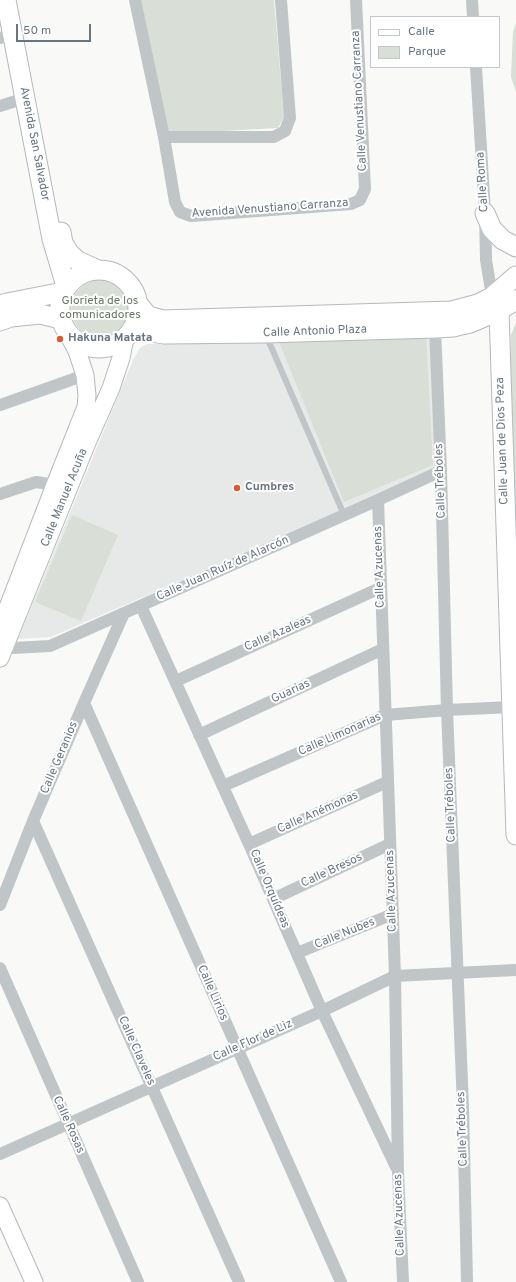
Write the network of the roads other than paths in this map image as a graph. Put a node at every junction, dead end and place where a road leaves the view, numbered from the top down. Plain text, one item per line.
1 (6, 0) edge
2 (16, 0) edge
3 (135, 0) edge
4 (281, 0) edge
5 (356, 0) edge
6 (472, 0) edge
7 (473, 16) edge
8 (6, 36) edge
9 (476, 68) edge
10 (25, 98) junction
11 (0, 106) edge
12 (164, 137) junction
13 (360, 200) joint
14 (485, 213) junction
15 (516, 247) edge
16 (96, 269) junction
17 (516, 276) edge
18 (65, 289) junction
19 (498, 303) edge
20 (138, 304) junction
21 (5, 312) edge
22 (63, 325) junction
23 (435, 328) junction
24 (265, 333) junction
25 (128, 334) junction
26 (85, 375) junction
27 (0, 405) edge
28 (441, 471) junction
29 (55, 485) junction
30 (0, 494) edge
31 (378, 500) junction
32 (344, 515) junction
33 (380, 588) junction
34 (141, 606) junction
35 (124, 613) junction
36 (0, 628) edge
37 (383, 649) junction
38 (2, 650) edge
39 (176, 681) junction
40 (84, 703) junction
41 (512, 708) junction
42 (447, 710) junction
43 (385, 715) junction
44 (199, 735) junction
45 (387, 782) junction
46 (223, 786) junction
47 (33, 821) junction
48 (516, 834) edge
49 (249, 844) junction
50 (390, 844) junction
51 (273, 899) junction
52 (0, 905) edge
53 (393, 914) junction
54 (297, 953) junction
55 (0, 968) edge
56 (516, 970) edge
57 (457, 972) junction
58 (395, 976) junction
59 (322, 1011) junction
60 (237, 1048) junction
61 (152, 1086) junction
62 (67, 1123) junction
63 (0, 1154) edge
64 (398, 1172) junction
65 (0, 1206) edge
66 (0, 1231) edge
67 (29, 1282) edge
68 (138, 1282) edge
69 (239, 1282) edge
70 (341, 1282) edge
71 (403, 1282) edge
72 (468, 1282) edge

1 - 8 main road, Avenida San Salvador
2 - 16 main road, Avenida San Salvador
3 - 12 street, Avenida Venustiano Carranza
4 - 12 street
5 - 13 street, Calle Venustiano Carranza
6 - 7 street
8 - 10 main road, Avenida San Salvador
9 - 14 street, Calle Roma
10 - 11 street
10 - 18 main road, Avenida San Salvador
12 - 13 street, Avenida Venustiano Carranza
14 - 15 main road
14 - 19 street, Calle Roma
16 - 18 main road
16 - 20 main road
17 - 19 main road, Calle Antonio Plaza
18 - 21 main road
18 - 22 main road
19 - 20 main road, Calle Antonio Plaza
19 - 23 main road, Calle Antonio Plaza
19 - 41 main road, Calle Juan de Dios Peza
20 - 25 main road
21 - 22 main road
22 - 25 main road
22 - 26 main road, Calle Manuel Acuña
23 - 24 main road, Calle Antonio Plaza
23 - 28 street, Calle Tréboles
24 - 25 main road, Calle Antonio Plaza
24 - 32 lane
25 - 38 main road, Calle Manuel Acuña
26 - 27 street
26 - 29 main road, Calle Manuel Acuña
28 - 31 street, Calle Juan Ruíz de Alarcón
28 - 42 street, Calle Tréboles
29 - 30 street
29 - 36 main road, Calle Manuel Acuña
31 - 32 street, Calle Juan Ruíz de Alarcón
31 - 33 street, Calle Azucenas
32 - 34 street, Calle Juan Ruíz de Alarcón
33 - 37 street, Calle Azucenas
33 - 39 street, Calle Azaleas
34 - 35 street, Calle Juan Ruíz de Alarcón
34 - 39 street, Calle Orquídeas
35 - 38 street, Calle Juan Ruíz de Alarcón
35 - 40 street, Calle Geranios
37 - 43 street, Calle Azucenas
37 - 44 street, Guarias
39 - 44 street, Calle Orquídeas
40 - 47 street, Calle Geranios
40 - 60 street, Calle Lirios
41 - 42 street, Calle Limonarias
41 - 48 main road, Calle Juan de Dios Peza
42 - 43 street, Calle Limonarias
42 - 57 street, Calle Tréboles
43 - 45 street, Calle Azucenas
43 - 46 street, Calle Limonarias
44 - 46 street, Calle Orquídeas
45 - 49 street, Calle Anémonas
45 - 50 street, Calle Azucenas
46 - 49 street, Calle Orquídeas
47 - 52 street, Calle Geranios
47 - 61 street, Calle Claveles
49 - 51 street, Calle Orquídeas
50 - 51 street, Calle Bresos
50 - 53 street, Calle Azucenas
51 - 54 street, Calle Orquídeas
53 - 54 street, Calle Nubes
53 - 58 street, Calle Azucenas
54 - 59 street, Calle Orquídeas
55 - 62 street, Calle Rosas
56 - 57 street, Calle Flor de Liz
57 - 58 street, Calle Flor de Liz
57 - 72 street, Calle Tréboles
58 - 59 street, Calle Flor de Liz
58 - 64 street, Calle Azucenas
59 - 60 street, Calle Flor de Liz
59 - 64 street, Calle Orquídeas
60 - 61 street, Calle Flor de Liz
60 - 70 street, Calle Lirios
61 - 62 street, Calle Flor de Liz
61 - 69 street, Calle Claveles
62 - 63 street, Calle Flor de Liz
62 - 68 street, Calle Rosas
64 - 71 street, Calle Azucenas
65 - 67 main road
66 - 67 main road

